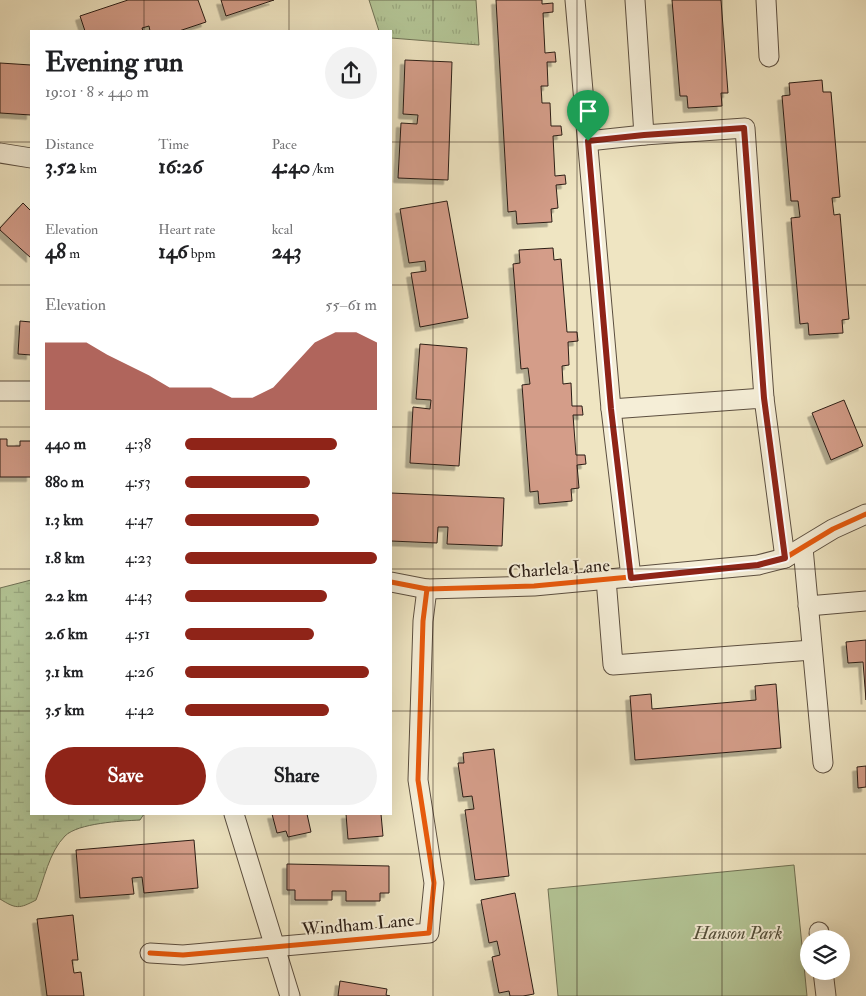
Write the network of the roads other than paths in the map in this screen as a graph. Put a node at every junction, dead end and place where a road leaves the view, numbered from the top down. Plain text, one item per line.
1 (575, 0) edge
2 (635, 0) edge
3 (766, 0) edge
4 (769, 57) dead end
5 (644, 135) junction
6 (588, 141) junction
7 (0, 153) edge
8 (30, 158) edge
9 (0, 391) edge
10 (30, 392) edge
11 (764, 398) junction
12 (611, 409) junction
13 (866, 514) edge
14 (803, 548) junction
15 (785, 558) junction
16 (631, 578) junction
17 (606, 579) junction
18 (392, 582) edge
19 (427, 589) junction
20 (866, 601) edge
21 (808, 606) junction
22 (812, 650) junction
23 (823, 763) dead end
24 (234, 815) edge
25 (274, 946) junction
26 (150, 953) dead end
27 (824, 980) edge
28 (290, 996) edge
29 (826, 996) edge

1 - 6 street
2 - 5 street
3 - 4 street
5 - 6 street
5 - 11 street
6 - 12 street
7 - 8 street
9 - 10 street
11 - 12 street
11 - 15 street
12 - 16 street
13 - 14 street, Charlela Lane
14 - 15 street, Charlela Lane
14 - 21 street
15 - 16 street, Charlela Lane
16 - 17 street, Charlela Lane
17 - 19 street, Charlela Lane
17 - 22 street
18 - 19 street, Charlela Lane
19 - 25 street, Windham Lane
20 - 21 street
21 - 22 street
22 - 23 street
24 - 25 street
25 - 26 street
25 - 28 street
27 - 29 street

